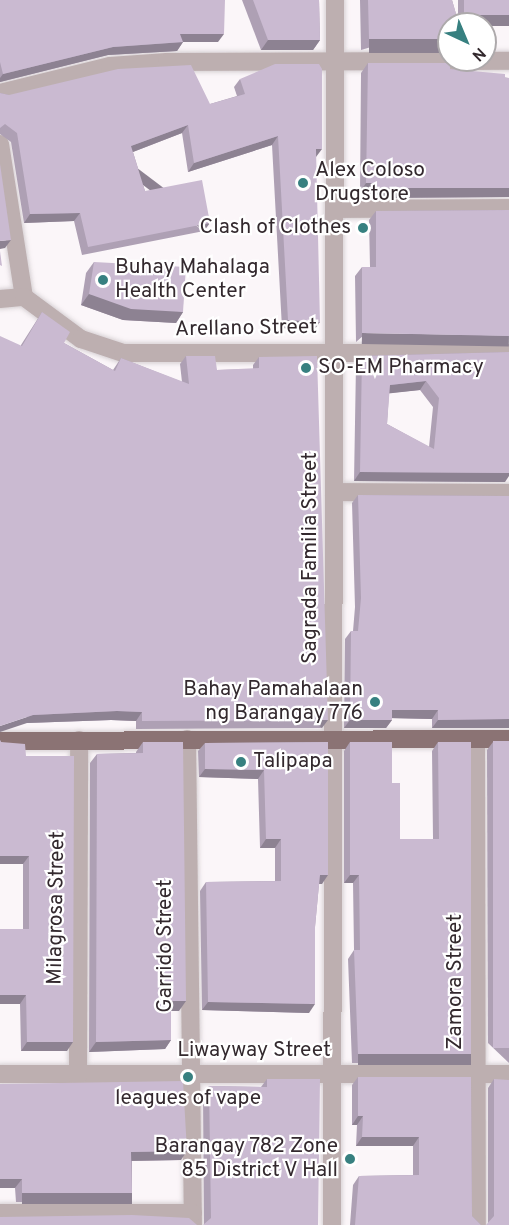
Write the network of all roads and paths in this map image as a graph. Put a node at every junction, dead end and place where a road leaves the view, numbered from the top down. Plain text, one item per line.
1 (335, 0) edge
2 (334, 59) junction
3 (509, 61) edge
4 (0, 93) edge
5 (0, 144) edge
6 (509, 208) edge
7 (334, 209) junction
8 (24, 297) junction
9 (0, 299) edge
10 (334, 351) junction
11 (509, 353) edge
12 (334, 492) junction
13 (509, 493) edge
14 (333, 738) junction
15 (509, 739) edge
16 (79, 740) junction
17 (187, 740) junction
18 (476, 740) junction
19 (0, 741) edge
20 (479, 1073) junction
21 (0, 1074) edge
22 (189, 1074) junction
23 (331, 1074) junction
24 (509, 1074) edge
25 (78, 1077) junction
26 (0, 1213) edge
27 (193, 1219) edge
28 (332, 1225) edge
29 (477, 1225) edge

1 - 2 street, Sagrada Familia Street
2 - 3 street
2 - 4 street
2 - 7 street, Sagrada Familia Street
5 - 8 street
6 - 7 street
7 - 10 street, Sagrada Familia Street
8 - 9 street
8 - 10 street, Arellano Street
10 - 11 street, Arellano Street
10 - 12 street, Sagrada Familia Street
12 - 13 street
12 - 14 street, Sagrada Familia Street
14 - 17 main road
14 - 18 main road
14 - 23 street, Sagrada Familia Street
15 - 18 main road
16 - 17 main road
16 - 19 main road
16 - 25 street, Milagrosa Street
17 - 22 street, Garrido Street
18 - 20 street, Zamora Street
20 - 23 street, Liwayway Street
20 - 24 street, Liwayway Street
20 - 29 street, Zamora Street
21 - 25 street, Liwayway Street
22 - 23 street, Liwayway Street
22 - 25 street, Liwayway Street
22 - 27 street, Garrido Street
23 - 28 street, Sagrada Familia Street
26 - 27 street

